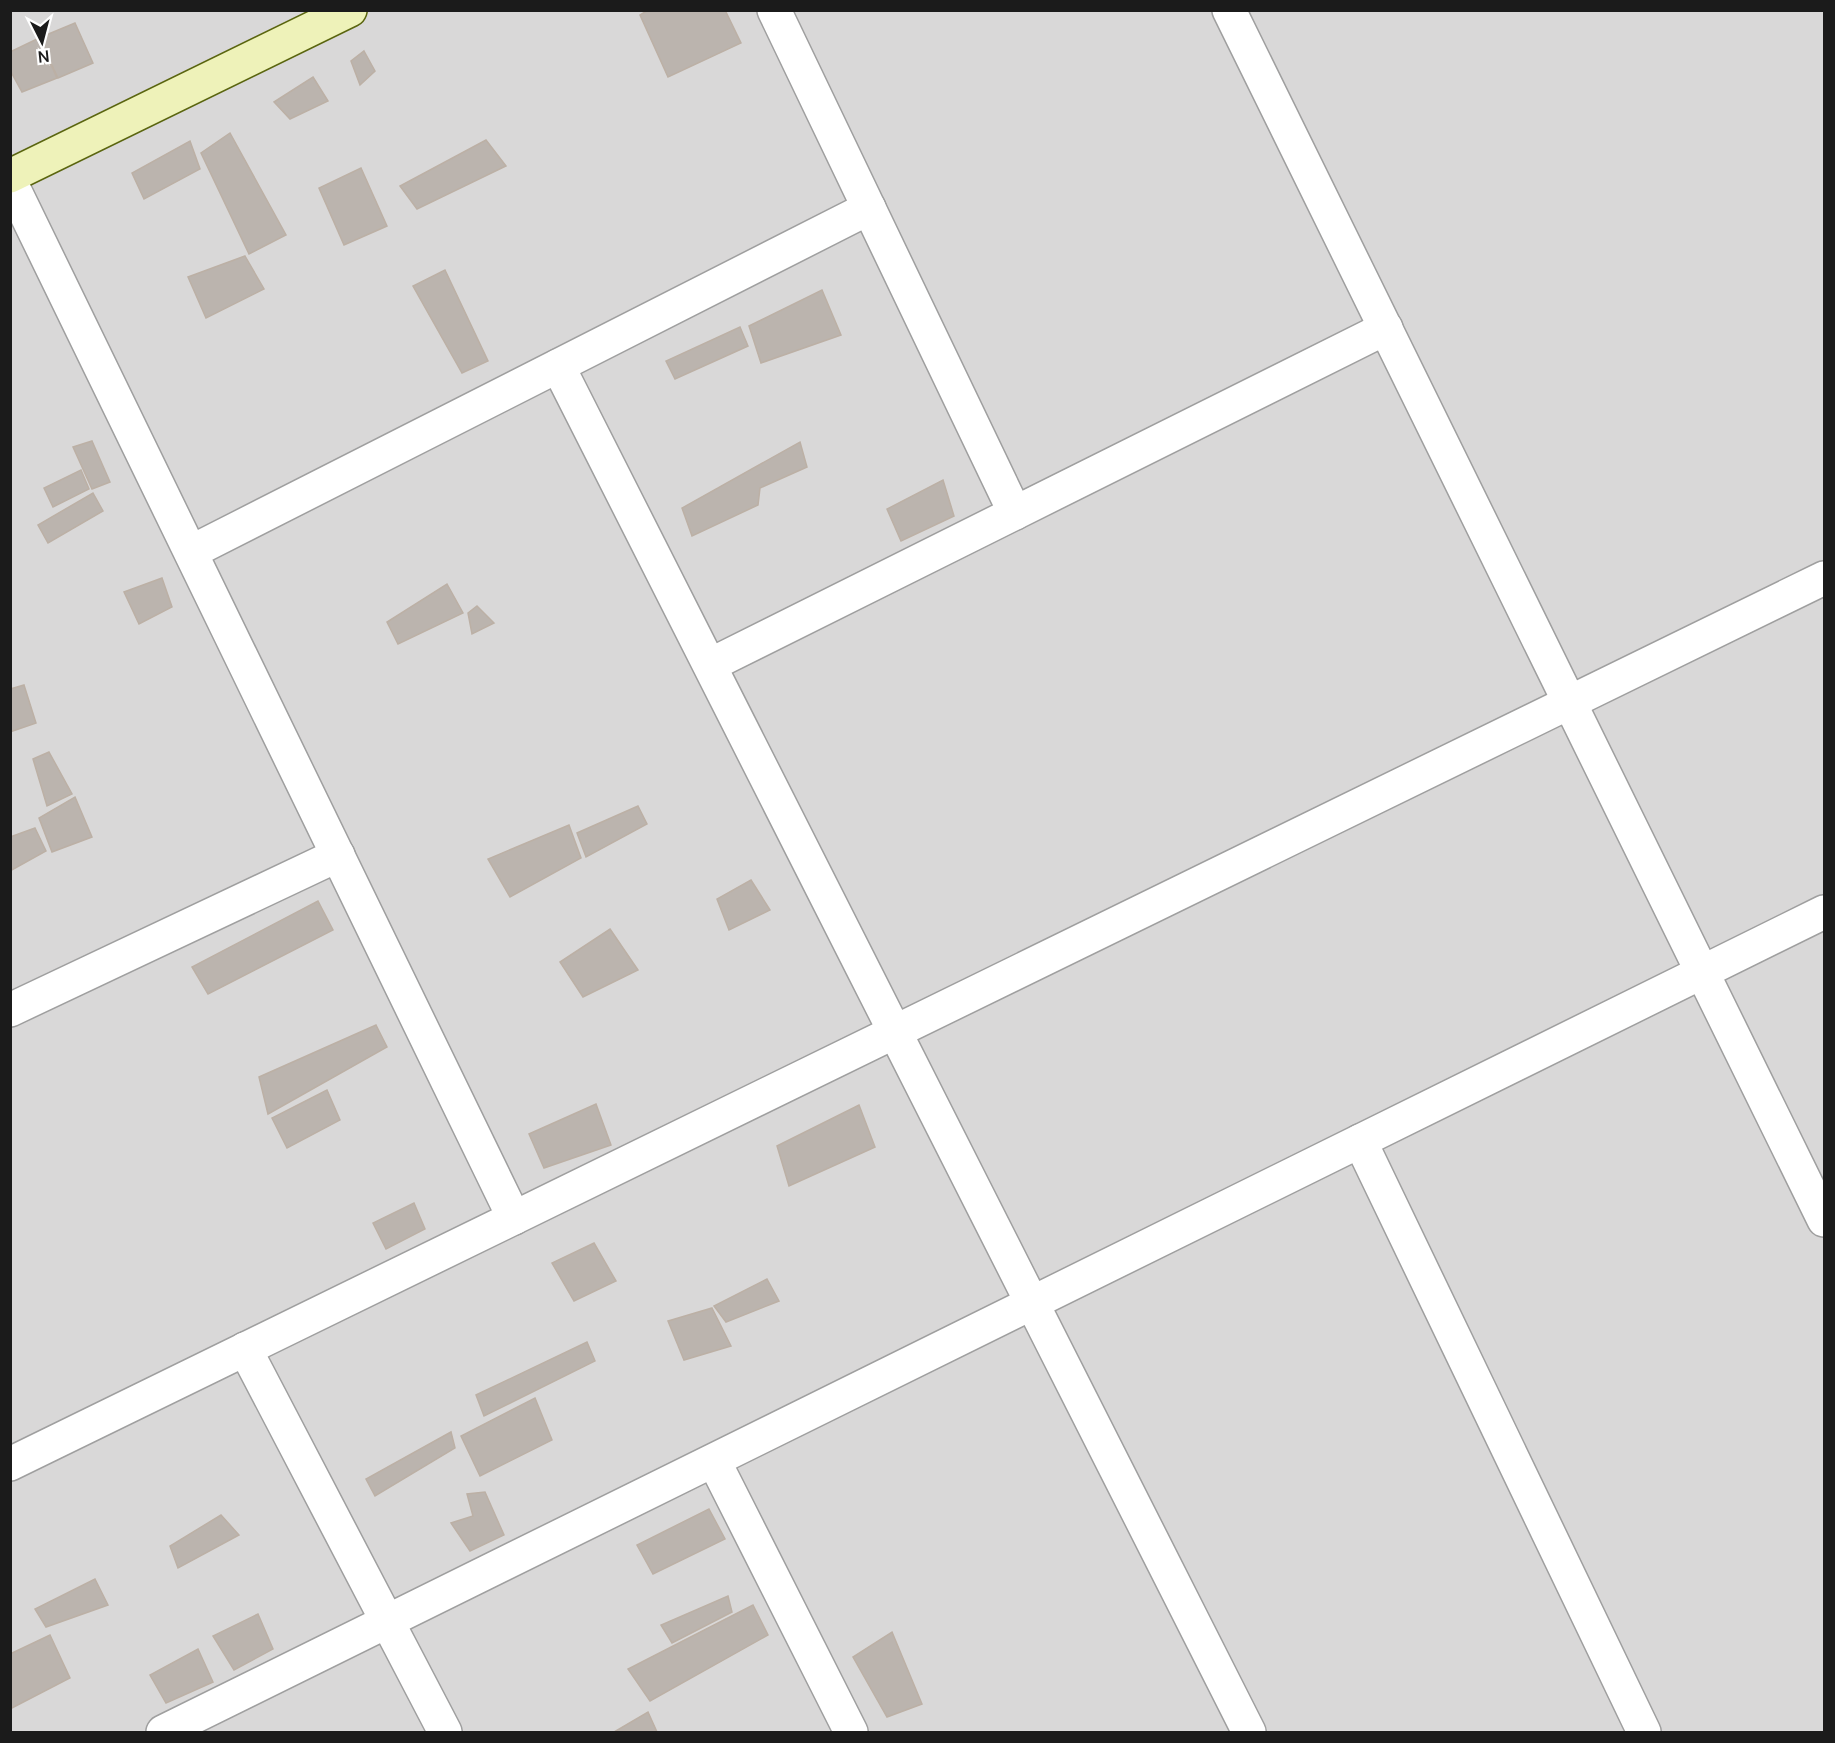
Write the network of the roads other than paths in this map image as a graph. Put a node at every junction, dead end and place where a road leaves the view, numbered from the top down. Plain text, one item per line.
1 (351, 10) edge
2 (774, 10) edge
3 (1229, 10) edge
4 (10, 176) edge
5 (10, 181) edge
6 (869, 208) junction
7 (1386, 328) junction
8 (558, 366) junction
9 (1015, 513) junction
10 (191, 552) junction
11 (1824, 578) edge
12 (711, 664) junction
13 (1570, 702) junction
14 (338, 855) junction
15 (1824, 912) edge
16 (1702, 972) junction
17 (10, 1010) edge
18 (895, 1032) junction
19 (1360, 1141) junction
20 (514, 1218) junction
21 (1824, 1220) edge
22 (1032, 1303) junction
23 (246, 1349) junction
24 (714, 1461) junction
25 (10, 1464) edge
26 (388, 1622) junction
27 (163, 1732) edge
28 (445, 1732) edge
29 (851, 1732) edge
30 (1249, 1732) edge
31 (1644, 1732) edge

1 - 4 street
2 - 6 street
3 - 7 street
5 - 10 street
6 - 8 street
6 - 9 street
7 - 9 street
7 - 13 street
8 - 10 street
8 - 12 street
9 - 12 street
10 - 14 street
11 - 13 street
12 - 18 street
13 - 16 street
13 - 18 street
14 - 17 street
14 - 20 street
15 - 16 street
16 - 19 street
16 - 21 street
18 - 20 street
18 - 22 street
19 - 22 street
19 - 31 street
20 - 23 street
22 - 24 street
22 - 30 street
23 - 25 street
23 - 26 street
24 - 26 street
24 - 29 street
26 - 27 street
26 - 28 street

